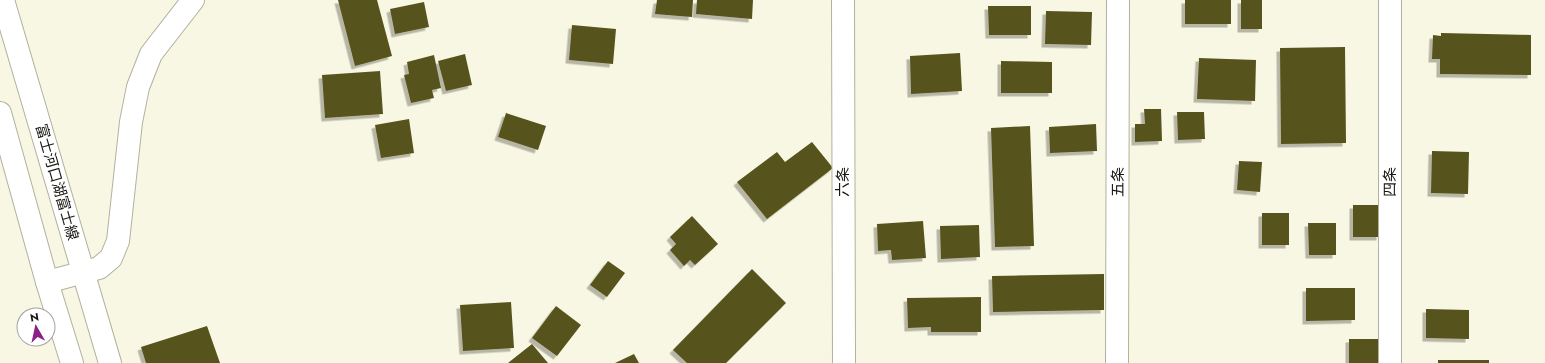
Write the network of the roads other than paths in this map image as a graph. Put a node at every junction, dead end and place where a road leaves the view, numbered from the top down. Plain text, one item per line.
1 (4, 0) edge
2 (193, 0) edge
3 (843, 0) edge
4 (1118, 0) edge
5 (1390, 0) edge
6 (0, 113) edge
7 (83, 272) junction
8 (47, 282) junction
9 (72, 363) edge
10 (110, 363) edge
11 (844, 363) edge
12 (1117, 363) edge
13 (1390, 363) edge

1 - 7 street, 富士河口湖富士線
2 - 7 street
3 - 11 street, 六条
4 - 12 street, 五条
5 - 13 street, 四条
6 - 8 street
7 - 8 street
7 - 10 street, 富士河口湖富士線
8 - 9 street

